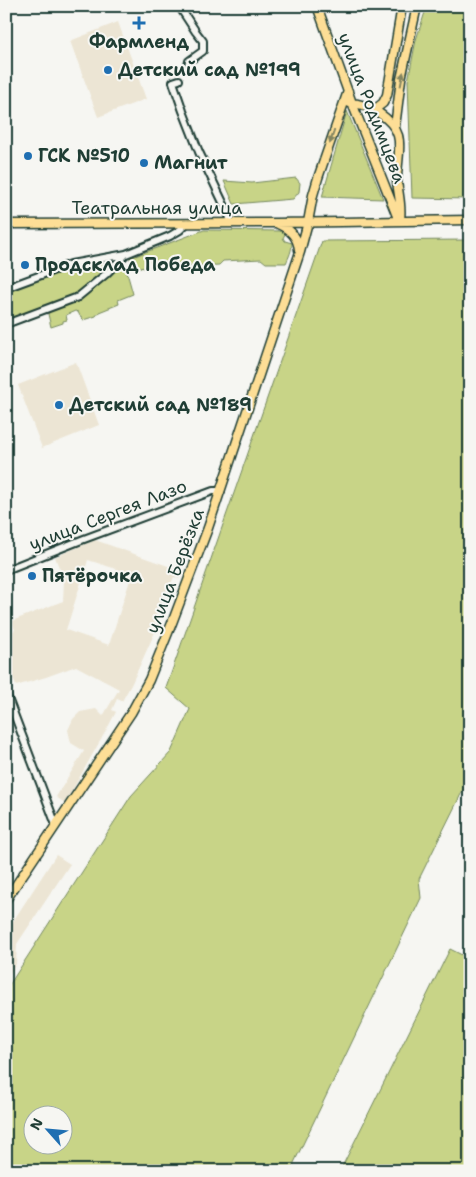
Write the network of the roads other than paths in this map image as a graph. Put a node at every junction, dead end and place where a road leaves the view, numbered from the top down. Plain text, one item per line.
1 (179, 6) edge
2 (317, 6) edge
3 (402, 6) edge
4 (417, 6) edge
5 (188, 66) dead end
6 (179, 80) dead end
7 (348, 91) joint
8 (348, 103) junction
9 (374, 110) junction
10 (395, 127) junction
11 (470, 220) edge
12 (400, 221) junction
13 (308, 222) junction
14 (187, 223) junction
15 (231, 223) junction
16 (276, 223) junction
17 (6, 224) edge
18 (300, 252) junction
19 (126, 254) junction
20 (6, 288) edge
21 (6, 324) edge
22 (221, 491) junction
23 (6, 570) edge
24 (6, 693) edge
25 (56, 825) junction
26 (6, 900) edge

1 - 5 street
2 - 7 main road, улица Родимцева
3 - 9 main road
10 -> 4 main road
6 - 15 street
7 - 8 main road, улица Берёзка
8 - 9 main road
8 - 12 main road, улица Родимцева
8 -> 13 main road, улица Берёзка
9 - 10 main road
10 - 12 main road
11 - 12 main road, Театральная улица
12 - 13 main road, Театральная улица
13 - 16 main road, Театральная улица
13 - 18 main road, улица Берёзка
14 - 15 main road, Театральная улица
14 - 17 main road, Театральная улица
14 - 19 street
15 - 16 main road, Театральная улица
16 - 18 main road
18 - 22 main road, улица Берёзка
19 - 20 street
19 - 21 street
22 - 23 street, улица Сергея Лазо
22 - 25 main road, улица Берёзка
24 - 25 street
25 - 26 main road, улица Берёзка

